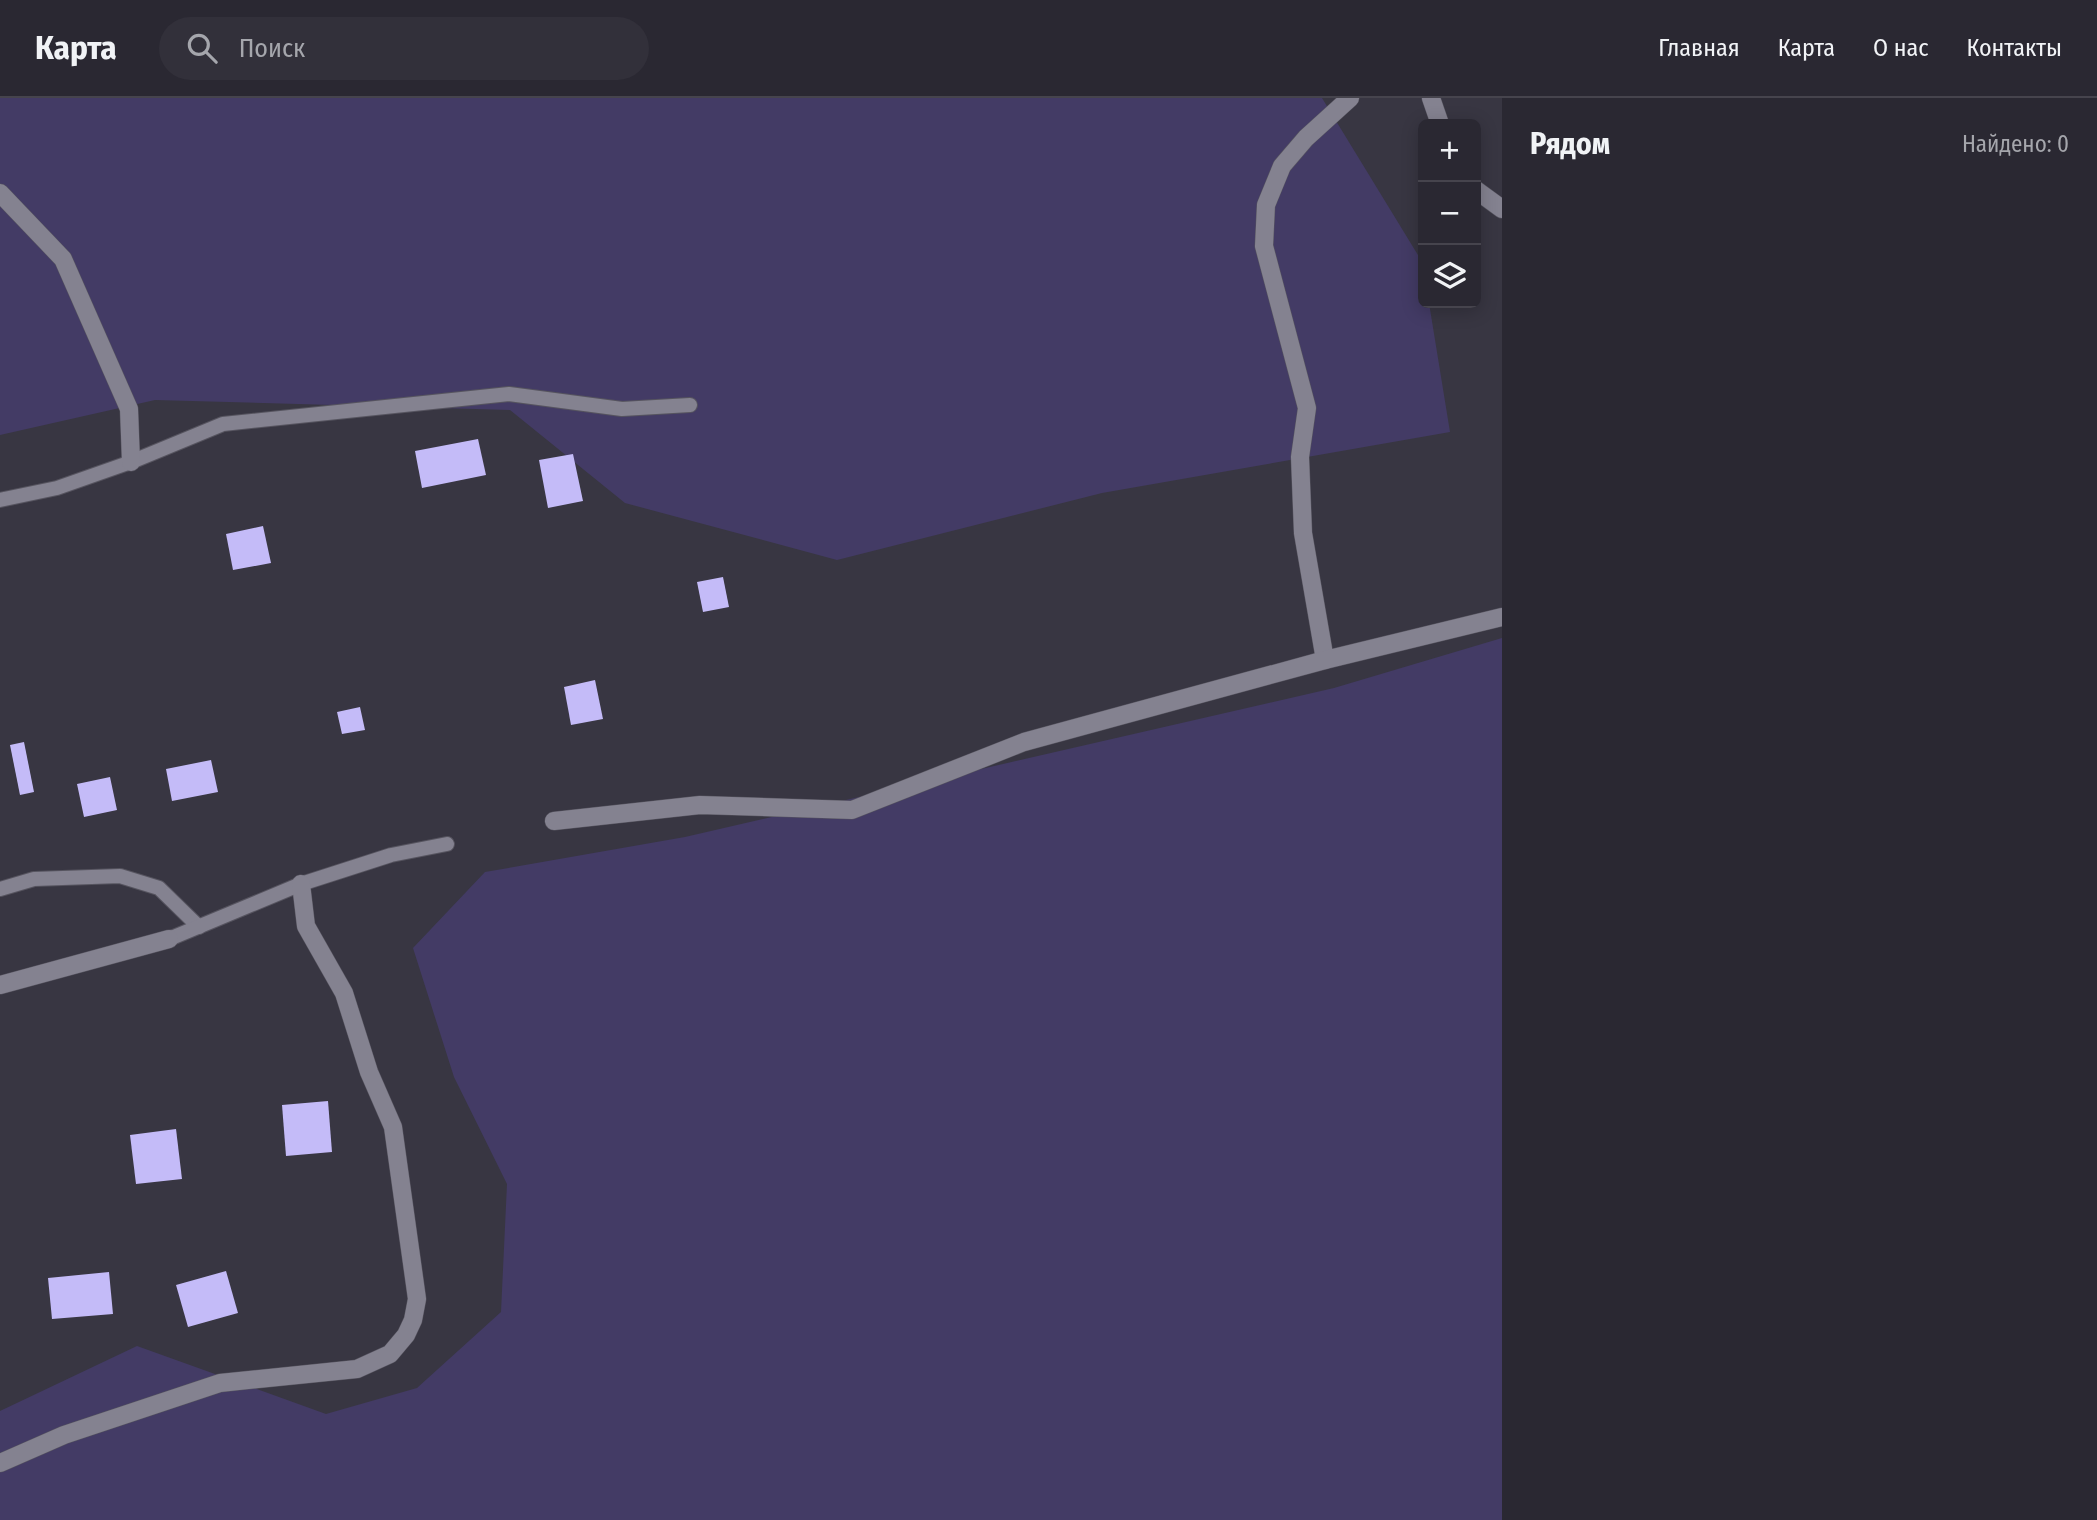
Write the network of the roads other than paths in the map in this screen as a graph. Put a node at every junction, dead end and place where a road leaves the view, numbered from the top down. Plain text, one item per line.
1 (1350, 98) edge
2 (1431, 98) edge
3 (1438, 119) edge
4 (0, 193) edge
5 (1481, 194) edge
6 (1502, 209) edge
7 (690, 405) dead end
8 (131, 462) junction
9 (0, 500) edge
10 (1502, 617) edge
11 (1325, 660) junction
12 (554, 821) dead end
13 (447, 844) dead end
14 (301, 884) junction
15 (0, 889) edge
16 (199, 927) junction
17 (169, 939) joint
18 (0, 985) edge
19 (0, 1463) edge

1 - 11 street
2 - 3 street
4 - 8 street
5 - 6 street
7 - 8 lane
8 - 9 lane
10 - 11 street
11 - 12 street
13 - 14 lane
14 - 16 lane
14 - 19 street
15 - 16 lane
16 - 17 lane
17 - 18 street

